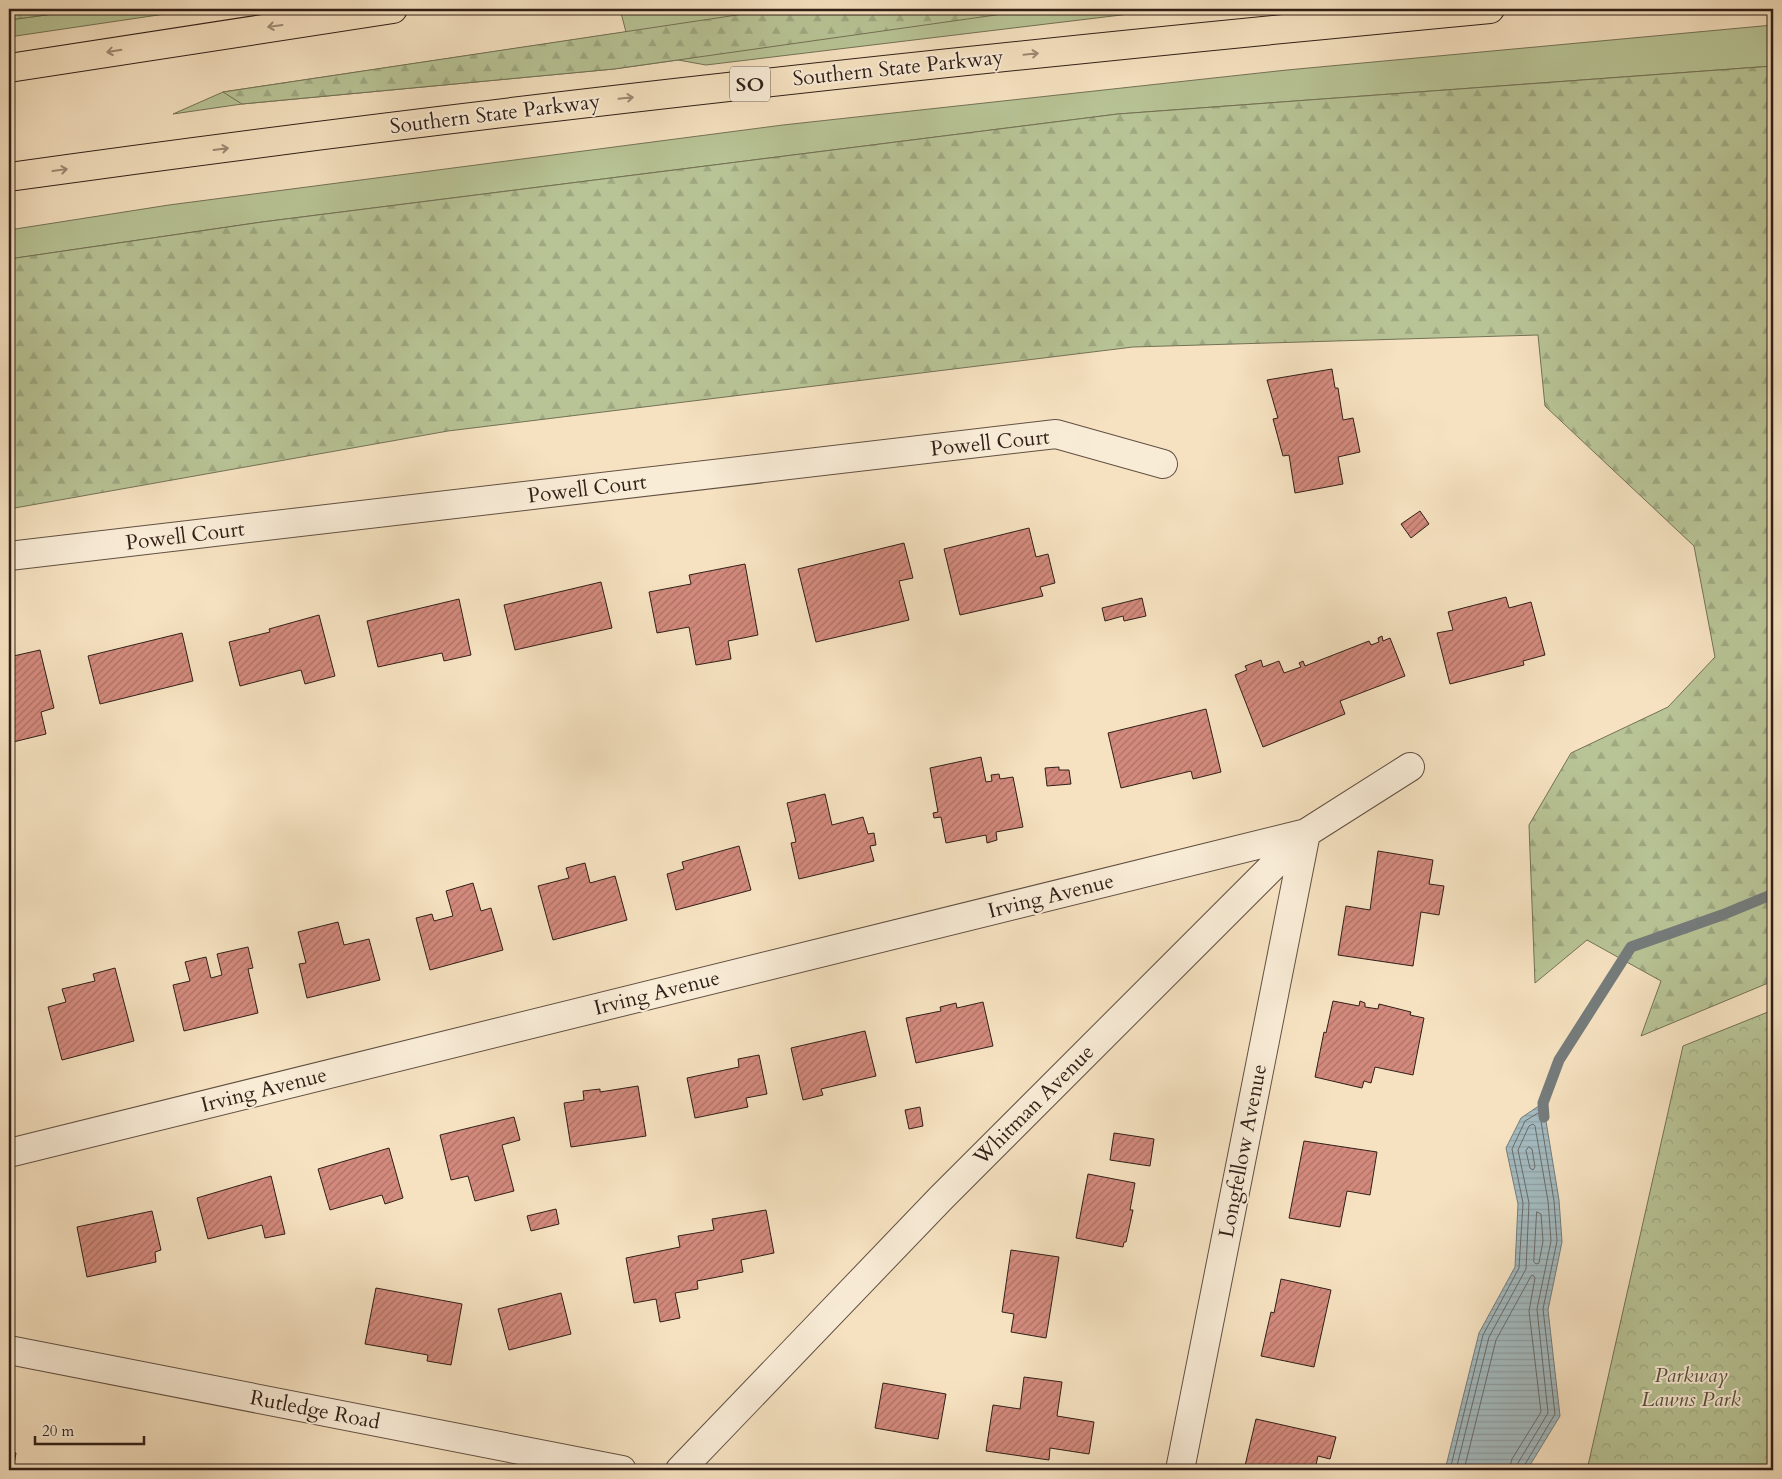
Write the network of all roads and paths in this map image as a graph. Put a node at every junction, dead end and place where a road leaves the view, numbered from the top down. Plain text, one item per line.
1 (392, 9) edge
2 (1490, 9) edge
3 (9, 68) edge
4 (9, 177) edge
5 (1163, 464) dead end
6 (9, 556) edge
7 (1410, 767) dead end
8 (1306, 833) junction
9 (9, 1153) edge
10 (9, 1350) edge
11 (622, 1470) edge
12 (680, 1470) edge
13 (1180, 1470) edge

1 -> 3 highway
4 -> 2 highway, Southern State Parkway / SO
5 - 6 street, Powell Court
7 - 8 street, Whitman Avenue
8 - 9 street, Irving Avenue
8 - 12 street, Whitman Avenue
8 - 13 street, Longfellow Avenue
10 - 11 street, Rutledge Road

